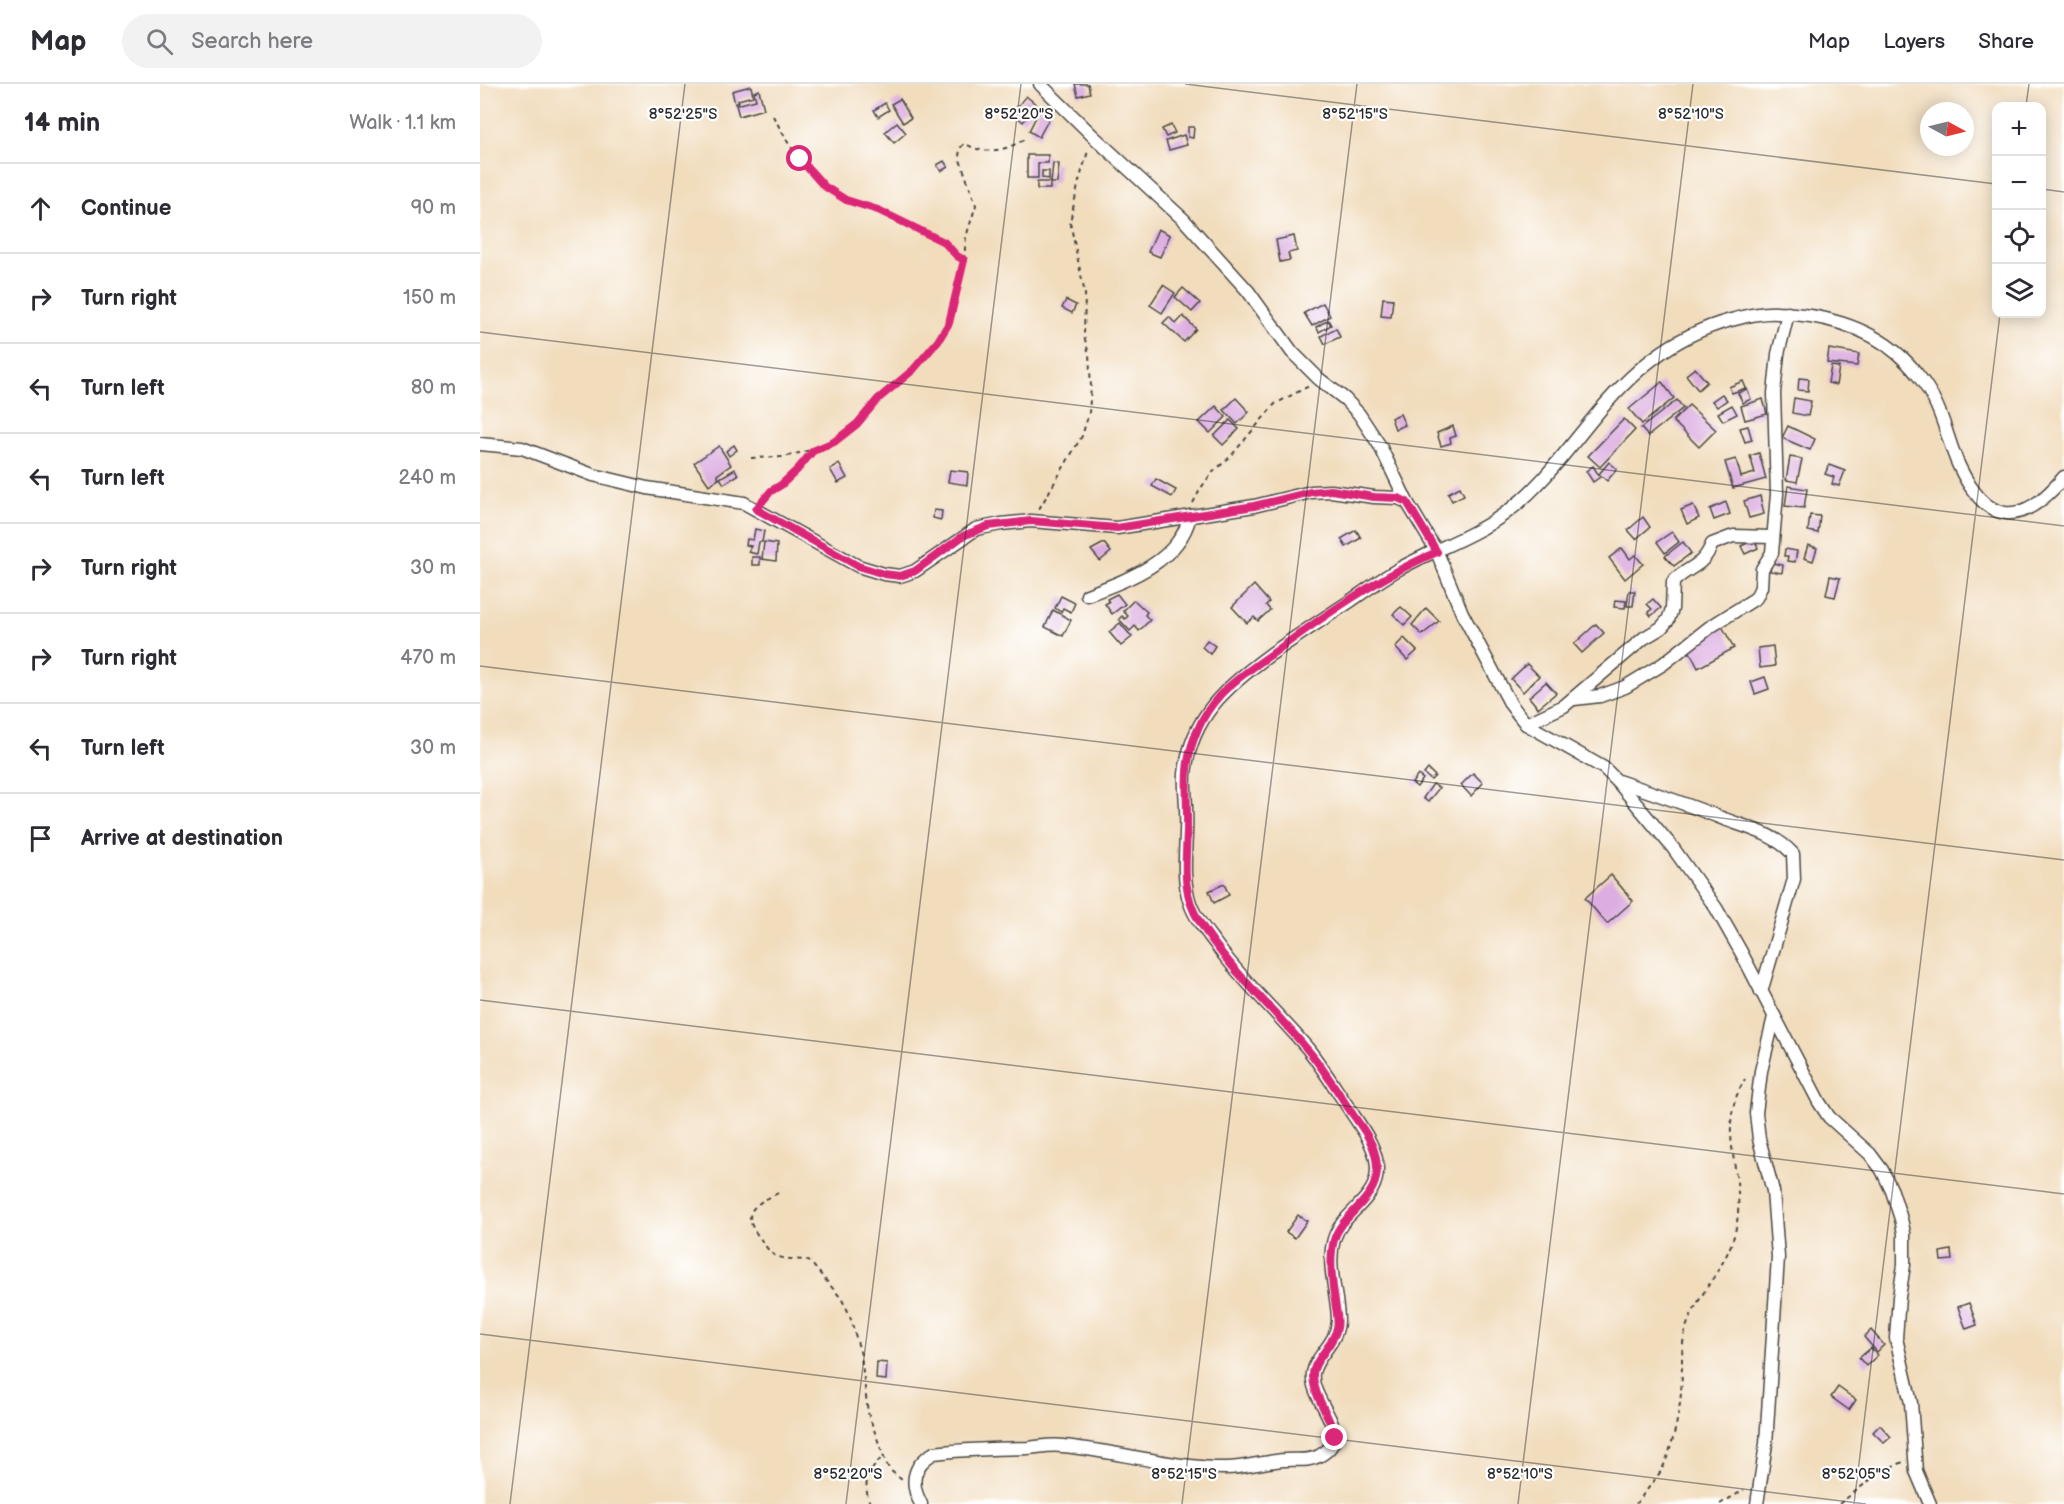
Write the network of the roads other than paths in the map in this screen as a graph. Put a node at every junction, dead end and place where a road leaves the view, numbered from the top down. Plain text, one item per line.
1 (1040, 84) edge
2 (1788, 314) junction
3 (480, 444) edge
4 (2064, 477) edge
5 (1407, 502) junction
6 (1190, 516) junction
7 (1773, 537) junction
8 (1437, 552) junction
9 (1087, 595) dead end
10 (1574, 699) junction
11 (1526, 724) junction
12 (1617, 781) junction
13 (1761, 992) junction
14 (1774, 1017) junction
15 (921, 1504) edge
16 (1758, 1504) edge
17 (1930, 1504) edge

1 - 5 street
2 - 4 street
2 - 7 street
2 - 8 street
3 - 6 street
5 - 6 street
5 - 8 street
6 - 9 street
7 - 10 street
7 - 10 street
8 - 11 street
8 - 15 street
10 - 11 street
11 - 12 street
12 - 13 street
12 - 13 street
13 - 14 street
14 - 16 street
14 - 17 street

